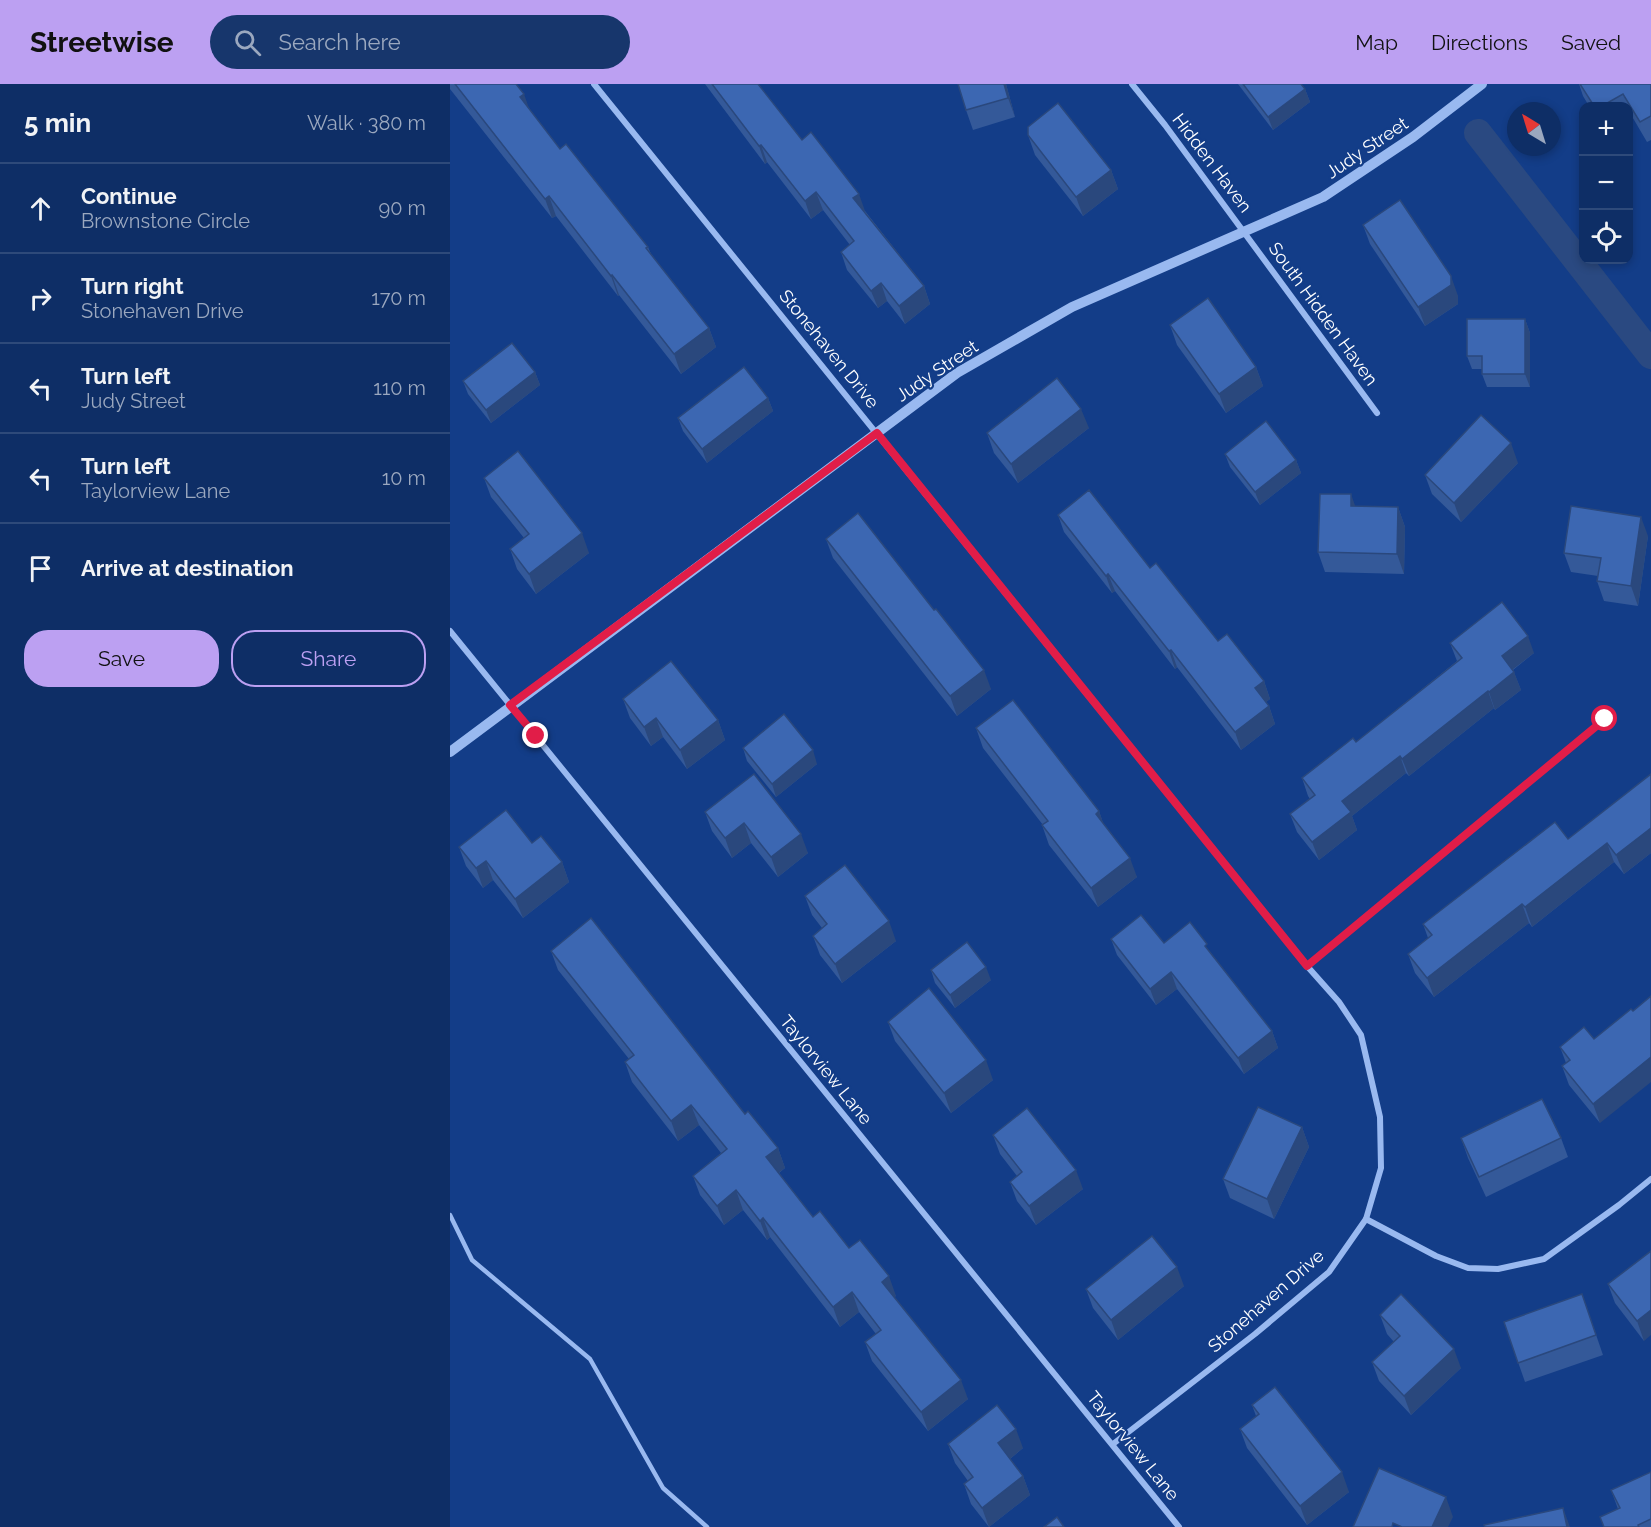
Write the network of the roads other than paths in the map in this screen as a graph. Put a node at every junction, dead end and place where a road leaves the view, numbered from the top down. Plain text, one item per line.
1 (594, 84) edge
2 (1132, 84) edge
3 (1482, 84) edge
4 (1245, 233) junction
5 (1377, 413) dead end
6 (877, 433) junction
7 (450, 631) edge
8 (510, 705) junction
9 (1605, 719) dead end
10 (450, 752) edge
11 (1307, 966) junction
12 (1651, 1179) edge
13 (450, 1215) edge
14 (1366, 1219) junction
15 (1113, 1444) junction
16 (707, 1527) edge
17 (1179, 1527) edge

1 - 6 street, Stonehaven Drive
2 - 4 street, Hidden Haven
3 - 4 street, Judy Street
4 - 5 street, South Hidden Haven
4 - 6 street, Judy Street
6 - 8 street, Judy Street
6 - 11 street, Stonehaven Drive
7 - 8 street, Taylorview Lane
8 - 10 street, Judy Street
8 - 15 street, Taylorview Lane
9 - 11 street
11 - 14 street, Stonehaven Drive
12 - 14 street
13 - 16 lane
14 - 15 street, Stonehaven Drive
15 - 17 street, Taylorview Lane

